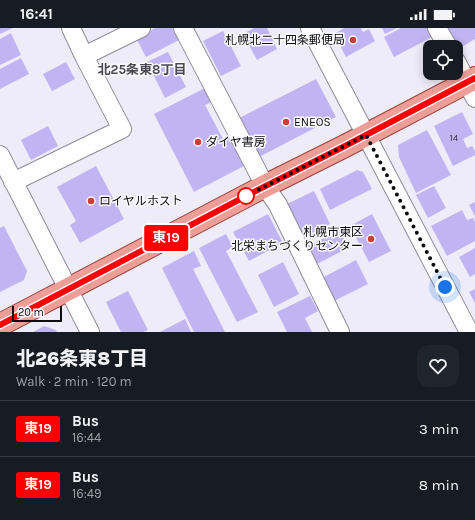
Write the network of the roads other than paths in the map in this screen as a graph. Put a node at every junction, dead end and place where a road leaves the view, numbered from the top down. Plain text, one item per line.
1 (71, 28) edge
2 (140, 28) edge
3 (183, 28) edge
4 (310, 28) edge
5 (437, 28) edge
6 (444, 40) edge
7 (84, 56) junction
8 (463, 72) edge
9 (472, 86) edge
10 (366, 135) junction
11 (0, 155) edge
12 (13, 182) junction
13 (265, 186) junction
14 (68, 289) junction
15 (0, 325) edge
16 (90, 332) edge
17 (340, 332) edge
18 (469, 332) edge

1 - 7 street
2 - 7 street
3 - 13 street
4 - 10 street
5 - 6 street
7 - 12 street
8 - 9 street
9 - 10 main road
10 - 13 main road
10 - 18 street
11 - 12 street
12 - 14 street
13 - 14 main road
13 - 17 street
14 - 15 main road
14 - 16 street

